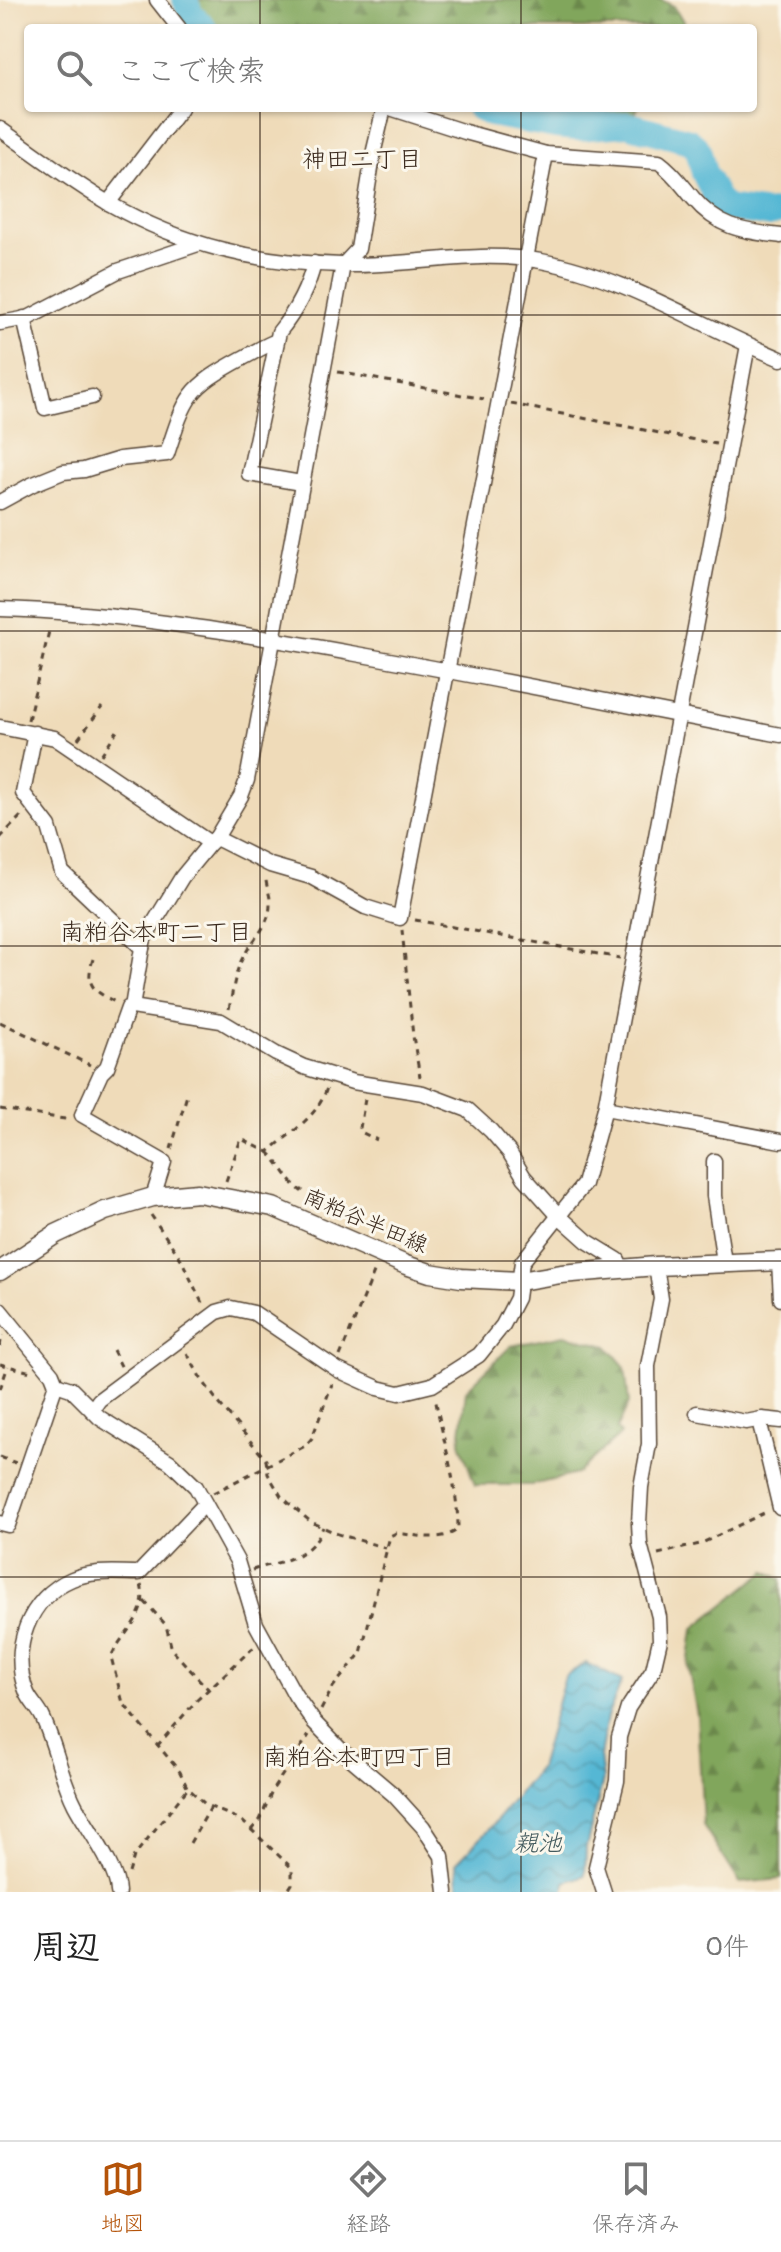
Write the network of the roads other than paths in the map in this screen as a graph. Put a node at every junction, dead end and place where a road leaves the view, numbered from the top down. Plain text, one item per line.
1 (157, 0) edge
2 (176, 24) edge
3 (178, 112) edge
4 (386, 112) edge
5 (400, 112) edge
6 (0, 129) edge
7 (546, 154) junction
8 (108, 203) junction
9 (781, 236) edge
10 (198, 244) junction
11 (527, 259) junction
12 (314, 263) junction
13 (343, 265) junction
14 (24, 318) junction
15 (0, 323) edge
16 (277, 341) junction
17 (748, 345) junction
18 (781, 359) edge
19 (92, 397) dead end
20 (301, 483) junction
21 (0, 502) edge
22 (0, 609) edge
23 (273, 639) junction
24 (448, 670) junction
25 (677, 716) junction
26 (0, 727) edge
27 (32, 732) junction
28 (781, 735) edge
29 (213, 841) junction
30 (142, 948) junction
31 (130, 1008) junction
32 (605, 1108) junction
33 (781, 1141) edge
34 (714, 1161) dead end
35 (148, 1198) junction
36 (558, 1215) junction
37 (780, 1261) edge
38 (724, 1262) junction
39 (656, 1266) junction
40 (622, 1269) junction
41 (0, 1271) edge
42 (520, 1281) junction
43 (781, 1299) edge
44 (0, 1310) edge
45 (55, 1382) junction
46 (92, 1410) junction
47 (697, 1413) dead end
48 (759, 1420) junction
49 (781, 1421) edge
50 (203, 1501) junction
51 (780, 1508) edge
52 (0, 1523) edge
53 (117, 1887) edge
54 (446, 1892) edge
55 (604, 1892) edge

1 - 2 street
3 - 8 street
4 - 13 street
5 - 7 street
6 - 8 street
7 - 9 street
7 - 11 street
8 - 10 street
10 - 12 street
10 - 14 street
11 - 13 street
11 - 17 street
11 - 24 street
12 - 13 street
12 - 16 street
13 - 20 street
14 - 15 street
14 - 19 street
16 - 20 street
16 - 21 street
17 - 18 street
17 - 25 street
20 - 23 street
22 - 23 street
23 - 24 street
23 - 29 street
24 - 25 street
24 - 29 street
25 - 28 street
25 - 32 street
26 - 27 street
27 - 29 street
27 - 30 street
29 - 30 street
30 - 31 street
31 - 35 street
31 - 36 street
32 - 33 street
32 - 36 street
34 - 38 street
35 - 41 main road, 南粕谷半田線
35 - 42 main road, 南粕谷半田線
36 - 40 street
36 - 42 street
37 - 38 main road, 南粕谷半田線
37 - 43 street
38 - 39 main road, 南粕谷半田線
39 - 40 main road, 南粕谷半田線
39 - 55 street
40 - 42 main road, 南粕谷半田線
42 - 46 street
44 - 45 street
45 - 46 street
45 - 52 street
46 - 50 street
47 - 48 street
48 - 49 street
48 - 51 street
50 - 53 street
50 - 54 street

